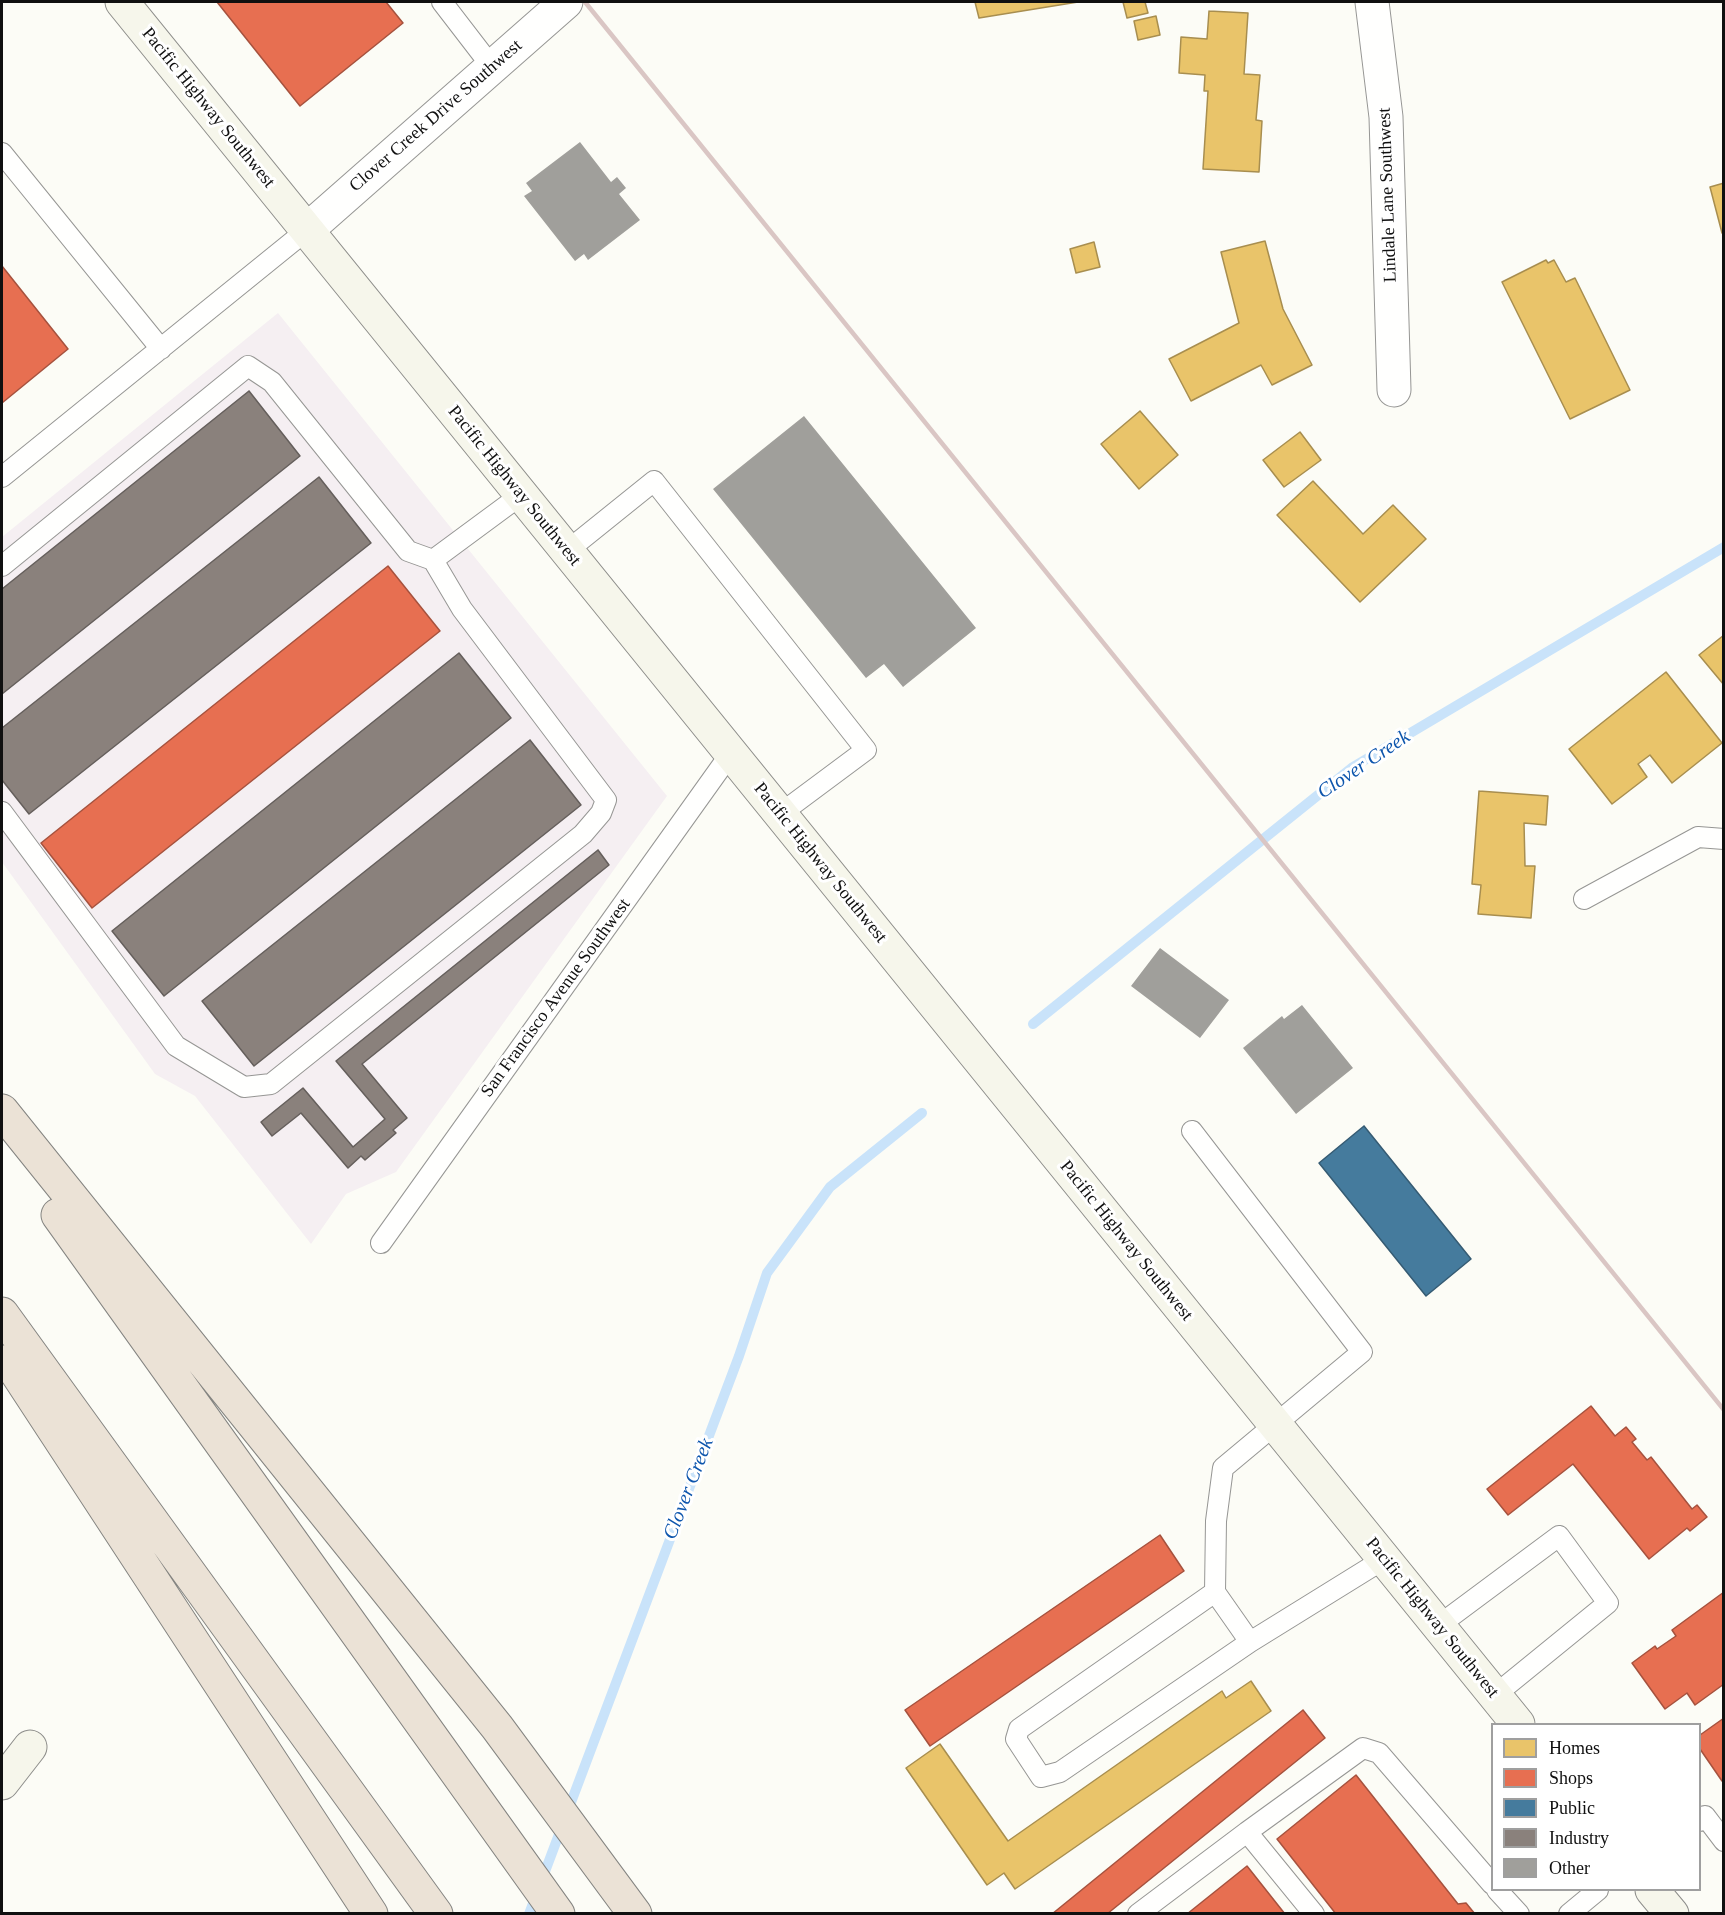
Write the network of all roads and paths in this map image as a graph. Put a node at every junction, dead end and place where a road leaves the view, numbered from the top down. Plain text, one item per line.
1 (122, 2) edge
2 (442, 2) edge
3 (566, 2) edge
4 (1372, 2) edge
5 (492, 67) junction
6 (2, 153) edge
7 (307, 230) junction
8 (161, 348) junction
9 (1394, 390) dead end
10 (2, 477) edge
11 (521, 495) junction
12 (567, 551) junction
13 (433, 560) junction
14 (2, 566) edge
15 (730, 753) junction
16 (2, 812) edge
17 (780, 814) junction
18 (1724, 839) edge
19 (1584, 898) dead end
20 (2, 1112) edge
21 (1192, 1131) dead end
22 (2, 1135) edge
23 (381, 1243) dead end
24 (2, 1314) edge
25 (2, 1349) edge
26 (1274, 1423) junction
27 (1384, 1560) junction
28 (1215, 1592) junction
29 (1438, 1626) junction
30 (1250, 1642) junction
31 (1495, 1695) junction
32 (1516, 1723) edge
33 (30, 1747) dead end
34 (2, 1783) edge
35 (1701, 1820) edge
36 (1247, 1832) junction
37 (1724, 1840) edge
38 (1491, 1883) edge
39 (1498, 1891) edge
40 (1597, 1891) edge
41 (1653, 1891) edge
42 (430, 1905) edge
43 (371, 1914) edge
44 (558, 1914) edge
45 (635, 1914) edge
46 (1138, 1914) edge
47 (1314, 1914) edge
48 (1519, 1914) edge
49 (1569, 1914) edge
50 (1671, 1914) edge

1 - 7 street, Pacific Highway Southwest
2 - 5 lane
3 - 5 street, Clover Creek Drive Southwest
4 - 9 street, Lindale Lane Southwest
5 - 7 street, Clover Creek Drive Southwest
6 - 8 lane
7 - 8 lane
7 - 11 street, Pacific Highway Southwest
8 - 10 lane
11 - 12 street, Pacific Highway Southwest
11 - 13 lane
12 - 15 street, Pacific Highway Southwest
12 - 17 lane
13 - 14 lane
13 - 16 lane
15 - 17 street, Pacific Highway Southwest
15 - 23 lane, San Francisco Avenue Southwest
17 - 26 street, Pacific Highway Southwest
18 - 19 lane
20 - 45 highway
21 - 26 lane
22 - 44 highway
24 - 42 highway
25 - 43 highway
26 - 27 street, Pacific Highway Southwest
26 - 28 lane
27 - 29 street, Pacific Highway Southwest
27 - 30 lane
28 - 30 lane
28 - 30 lane
29 - 31 street, Pacific Highway Southwest
29 - 31 lane
31 - 32 street, Pacific Highway Southwest
33 - 34 street
35 - 37 lane
36 - 38 lane
36 - 46 lane
36 - 47 lane
39 - 48 lane
40 - 49 lane
41 - 50 street

